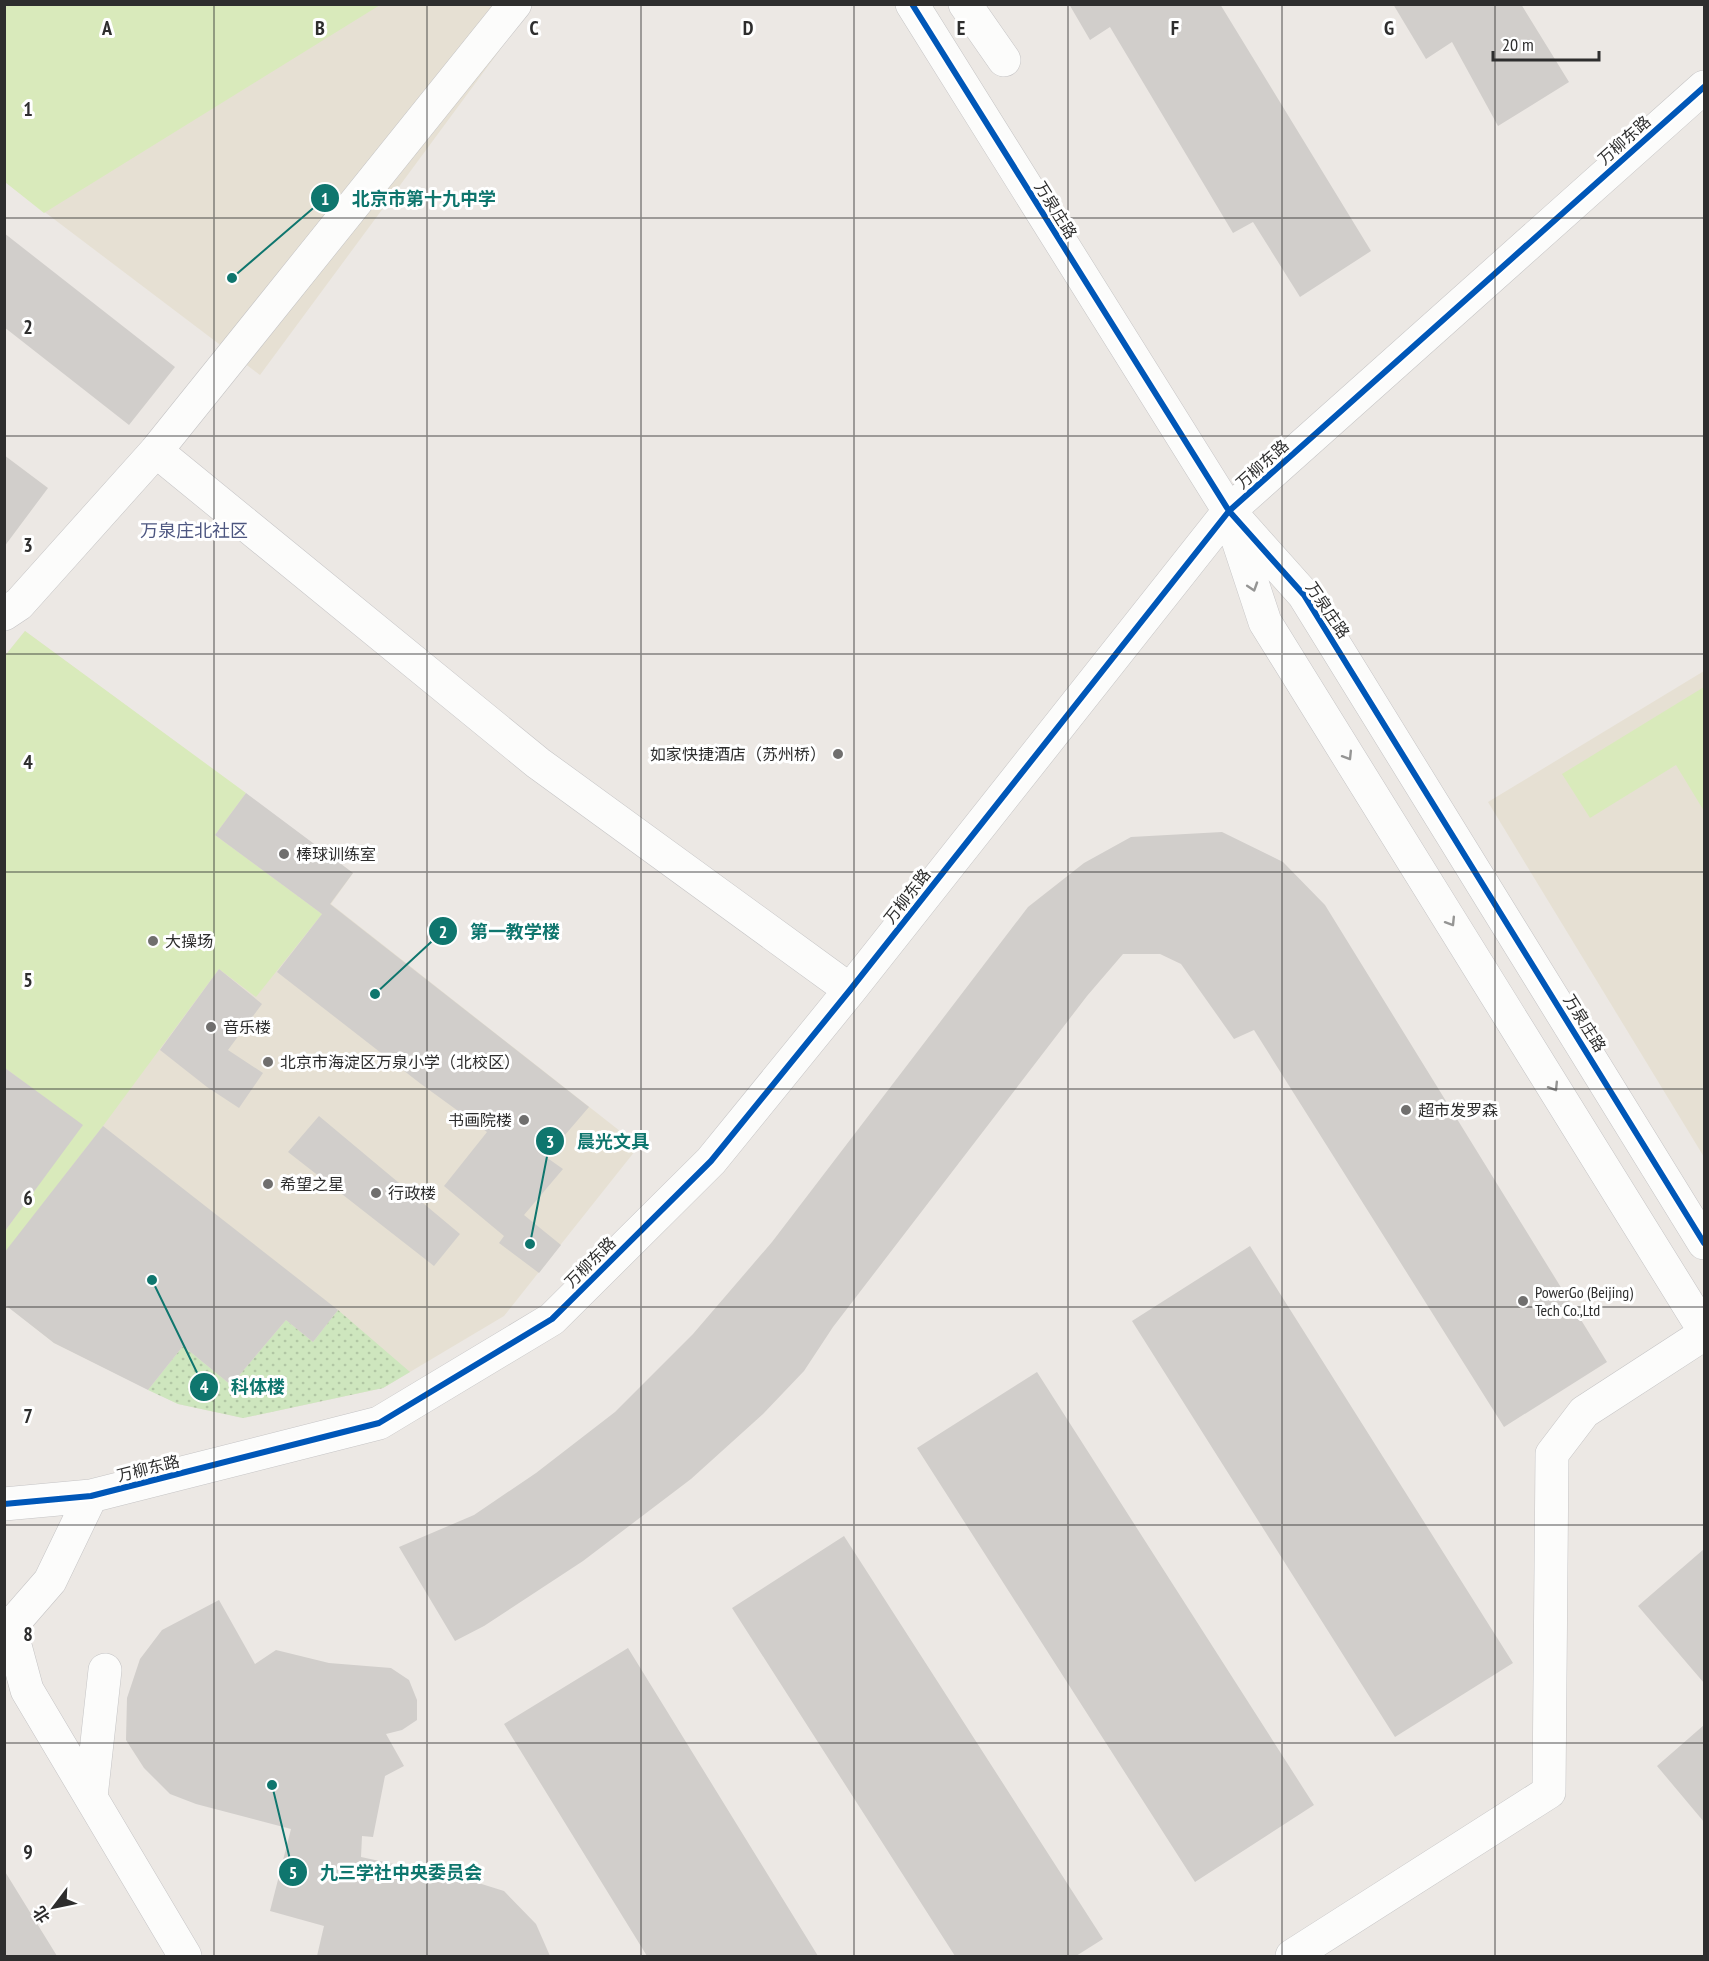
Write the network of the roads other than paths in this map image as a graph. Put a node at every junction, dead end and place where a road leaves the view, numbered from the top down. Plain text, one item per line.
1 (515, 4) edge
2 (912, 4) edge
3 (964, 4) edge
4 (1004, 60) dead end
5 (1704, 87) edge
6 (156, 451) junction
7 (1228, 511) junction
8 (4, 614) edge
9 (850, 990) junction
10 (1704, 1243) edge
11 (1704, 1332) edge
12 (91, 1496) junction
13 (4, 1504) edge
14 (105, 1670) dead end
15 (90, 1797) junction
16 (185, 1956) edge
17 (1292, 1956) edge

1 - 6 street
2 - 7 street, 万泉庄路
3 - 4 street
5 - 7 street, 万柳东路
6 - 8 street
6 - 9 street
7 - 9 street, 万柳东路
7 - 10 street, 万泉庄路
7 -> 11 street, 万泉庄路
9 - 12 street, 万柳东路
11 - 17 street
12 - 13 street, 万柳东路
12 - 15 street
14 - 15 street
15 - 16 street

